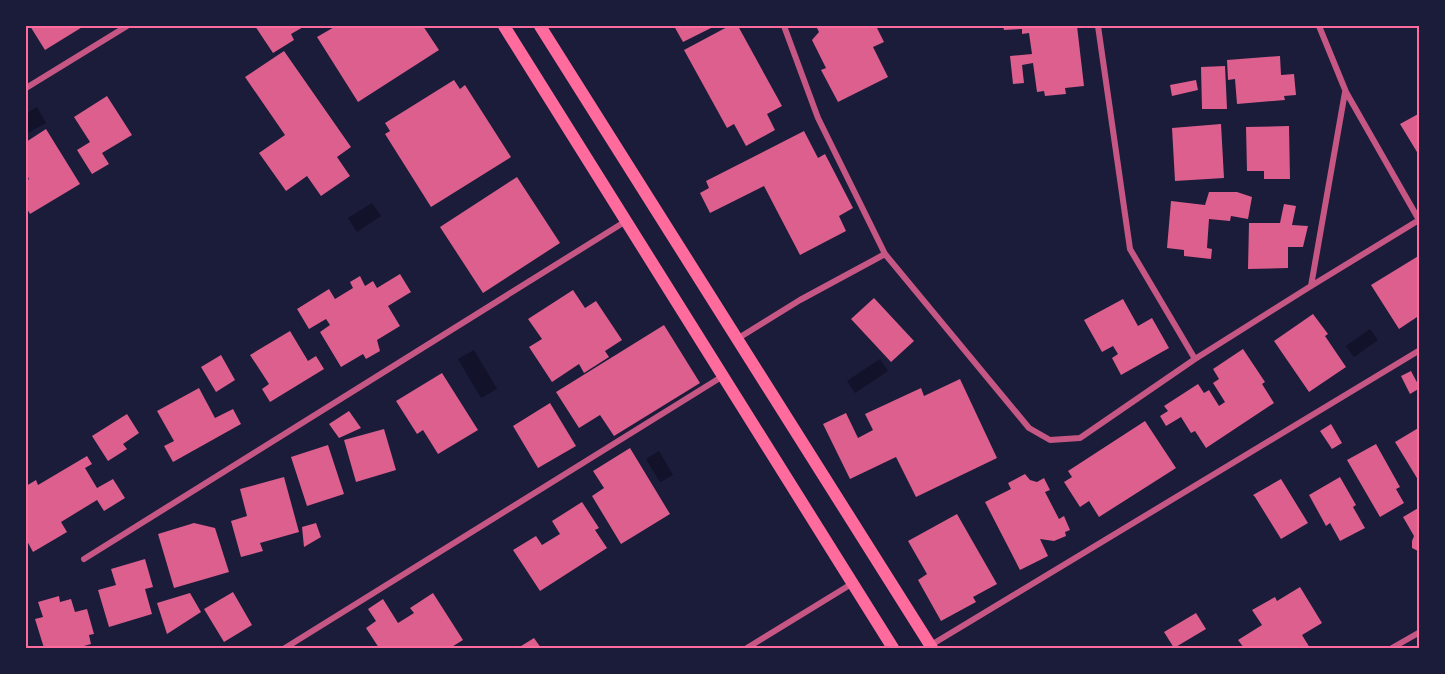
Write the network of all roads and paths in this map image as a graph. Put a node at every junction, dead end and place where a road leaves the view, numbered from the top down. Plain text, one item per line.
1 (127, 26) edge
2 (504, 26) edge
3 (540, 26) edge
4 (784, 26) edge
5 (1098, 26) edge
6 (1318, 26) edge
7 (26, 88) edge
8 (1346, 92) junction
9 (627, 221) junction
10 (885, 254) junction
11 (1311, 286) junction
12 (737, 339) junction
13 (1419, 350) edge
14 (1195, 359) junction
15 (723, 376) junction
16 (84, 559) dead end
17 (853, 583) junction
18 (1419, 632) edge
19 (931, 647) edge
20 (285, 648) edge
21 (747, 648) edge
22 (893, 648) edge
23 (1392, 648) edge

1 - 7 street
2 - 9 main road
3 - 12 main road
4 - 10 street
5 - 14 street
6 - 8 street
8 - 11 street
8 - 11 street
9 - 15 main road
9 - 16 street
10 - 12 street
10 - 14 street
11 - 14 street
12 - 19 main road
13 - 19 street
15 - 17 main road
15 - 20 street
17 - 21 street
17 - 22 main road
18 - 23 street

